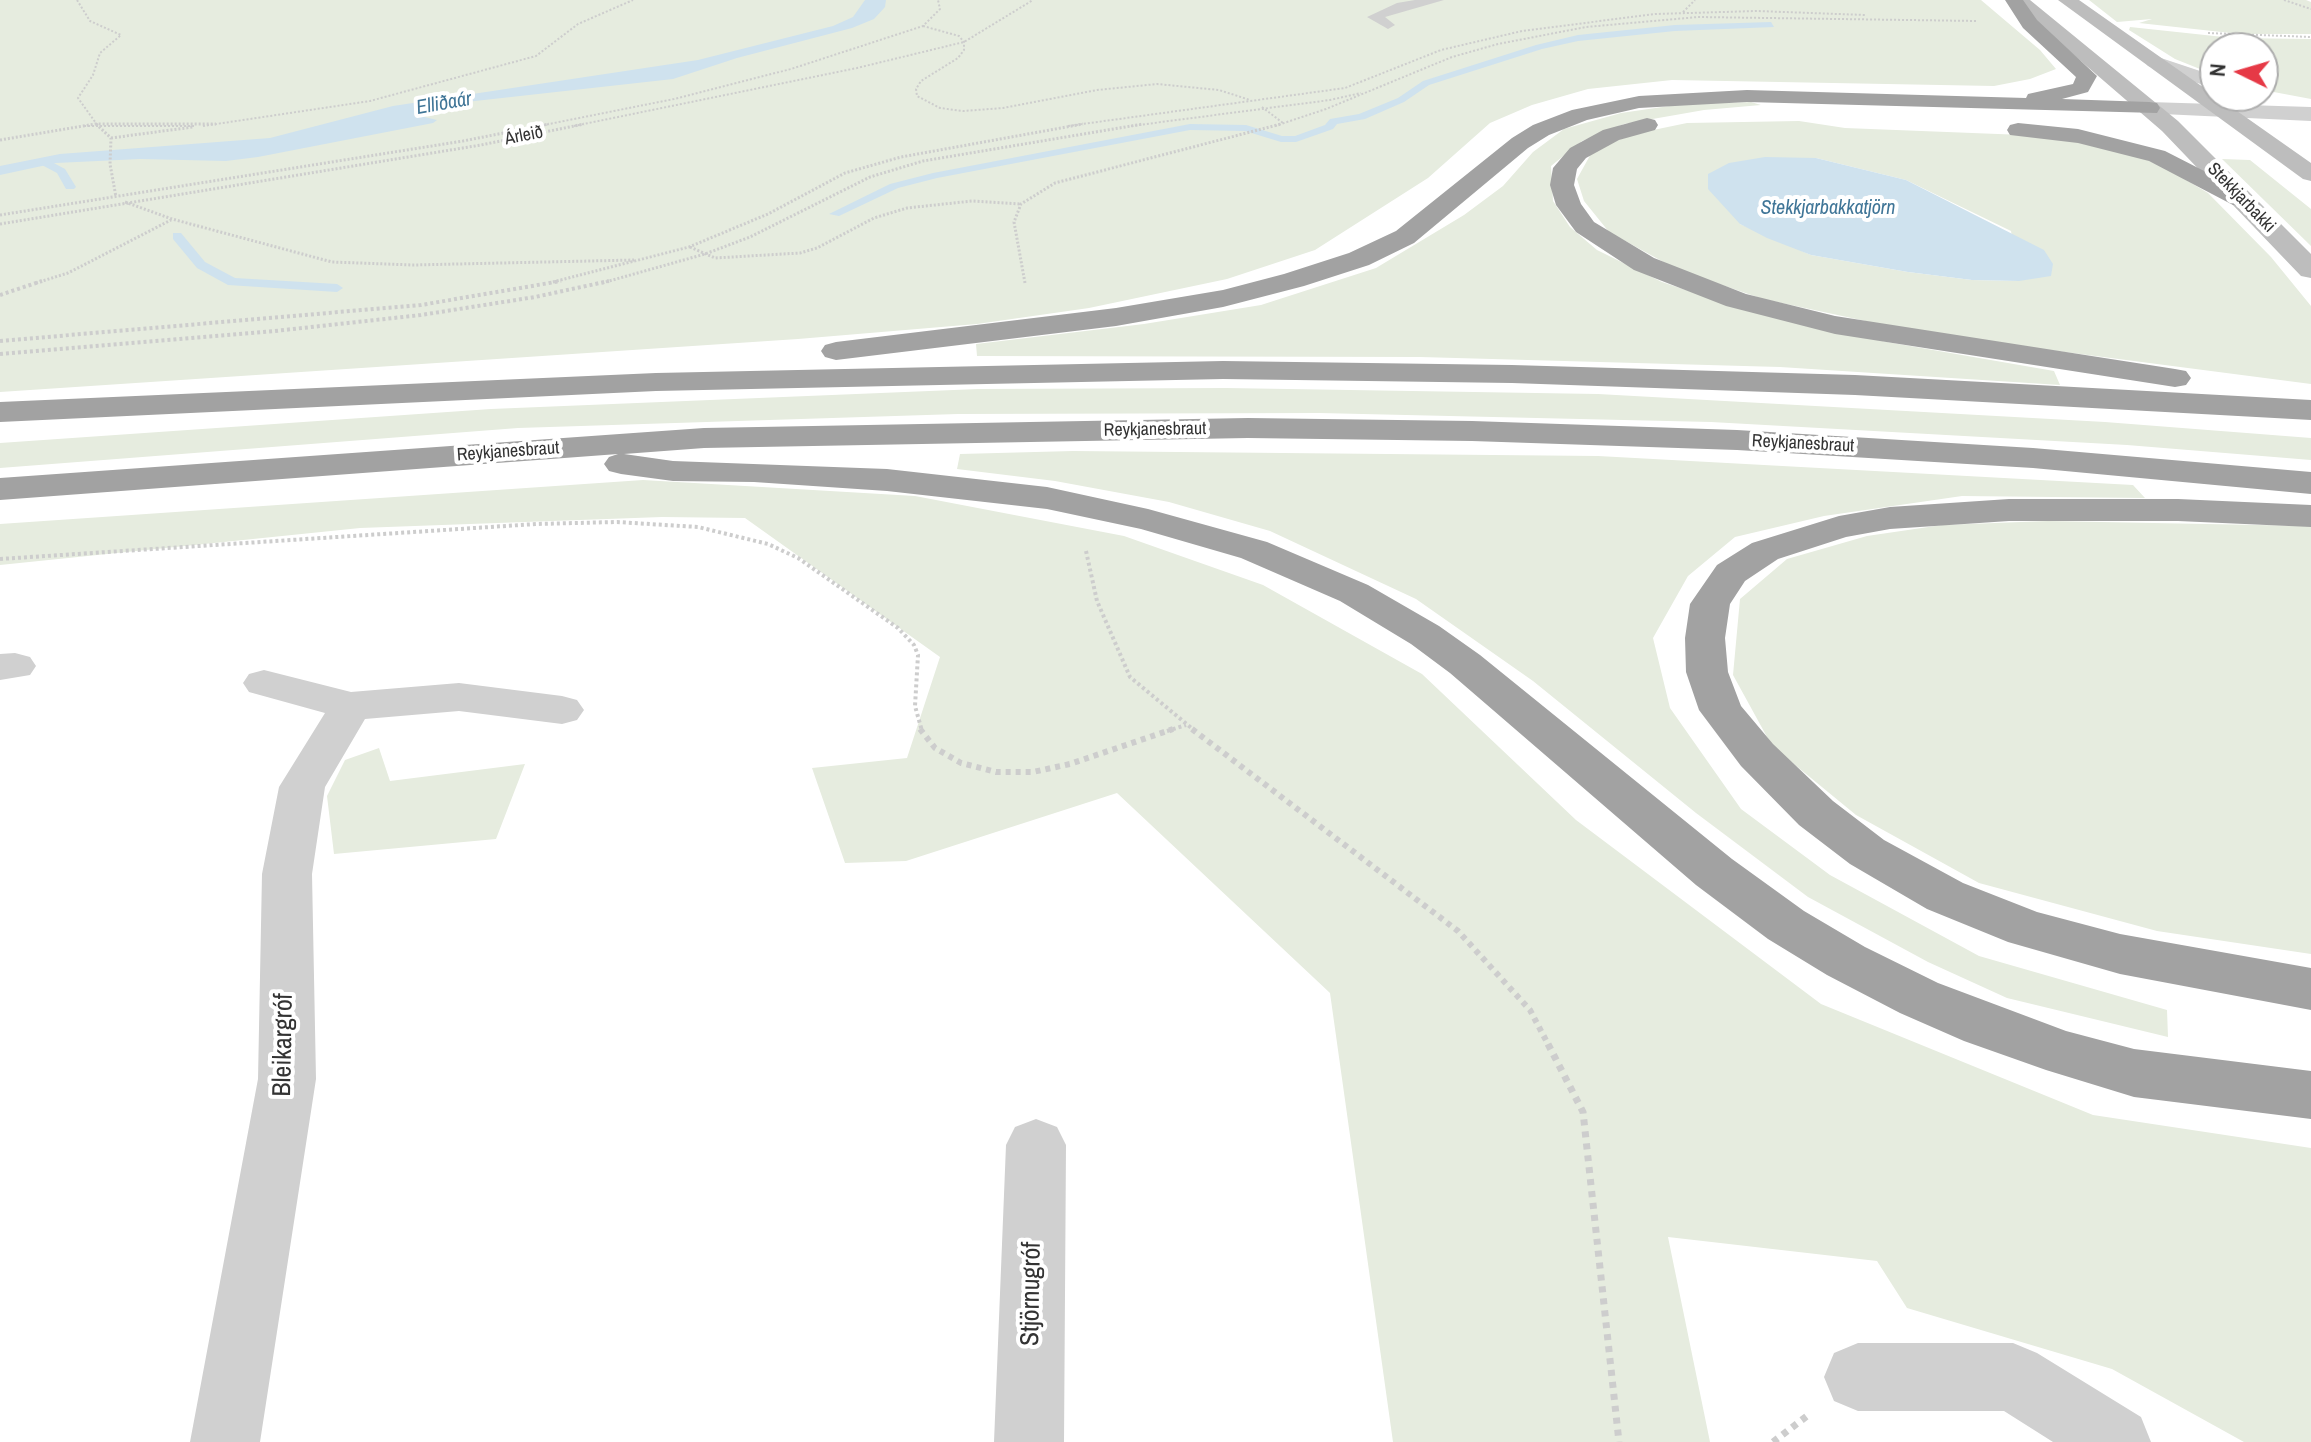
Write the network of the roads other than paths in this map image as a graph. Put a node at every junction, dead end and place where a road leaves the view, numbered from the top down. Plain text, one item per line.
1 (1438, 0) edge
2 (2017, 0) edge
3 (2067, 0) edge
4 (1388, 25) dead end
5 (2155, 62) junction
6 (2199, 77) edge
7 (2199, 95) edge
8 (2279, 97) edge
9 (2000, 102) junction
10 (2311, 102) edge
11 (2149, 108) junction
12 (2199, 110) edge
13 (2222, 112) edge
14 (2251, 112) edge
15 (1768, 113) junction
16 (2311, 114) edge
17 (1918, 123) dead end
18 (2170, 126) junction
19 (2002, 129) dead end
20 (2246, 129) junction
21 (2311, 132) edge
22 (2311, 174) edge
23 (2242, 200) junction
24 (2311, 270) edge
25 (656, 382) junction
26 (2311, 402) edge
27 (2311, 410) edge
28 (0, 412) edge
29 (523, 451) junction
30 (2311, 483) edge
31 (0, 489) edge
32 (2311, 516) edge
33 (264, 683) dead end
34 (351, 706) junction
35 (562, 710) dead end
36 (2311, 989) edge
37 (2311, 1095) edge
38 (1036, 1145) dead end
39 (1858, 1377) dead end
40 (225, 1442) edge
41 (1029, 1442) edge
42 (2116, 1442) edge

1 - 4 lane
2 - 9 highway
2 - 11 main road, Stekkjarbakki
3 - 5 main road
5 - 6 street
5 - 7 main road
8 - 10 street
9 - 11 highway
9 - 25 highway
11 - 12 street
11 - 18 main road, Stekkjarbakki
13 - 20 main road
14 - 16 street
15 - 17 highway
15 - 18 highway
15 - 26 highway
18 - 20 street, Stekkjarbakki
18 - 23 main road, Stekkjarbakki
19 - 23 highway
20 - 21 street, Stekkjarbakki
20 - 22 main road
23 - 24 main road, Stekkjarbakki
25 - 27 highway
25 - 28 highway
29 - 30 highway, Reykjanesbraut
29 - 31 highway, Reykjanesbraut
29 - 37 highway
32 - 36 highway
33 - 34 street
34 - 35 street
34 - 40 street, Bleikargróf
38 - 41 street, Stjörnugróf
39 - 42 street

